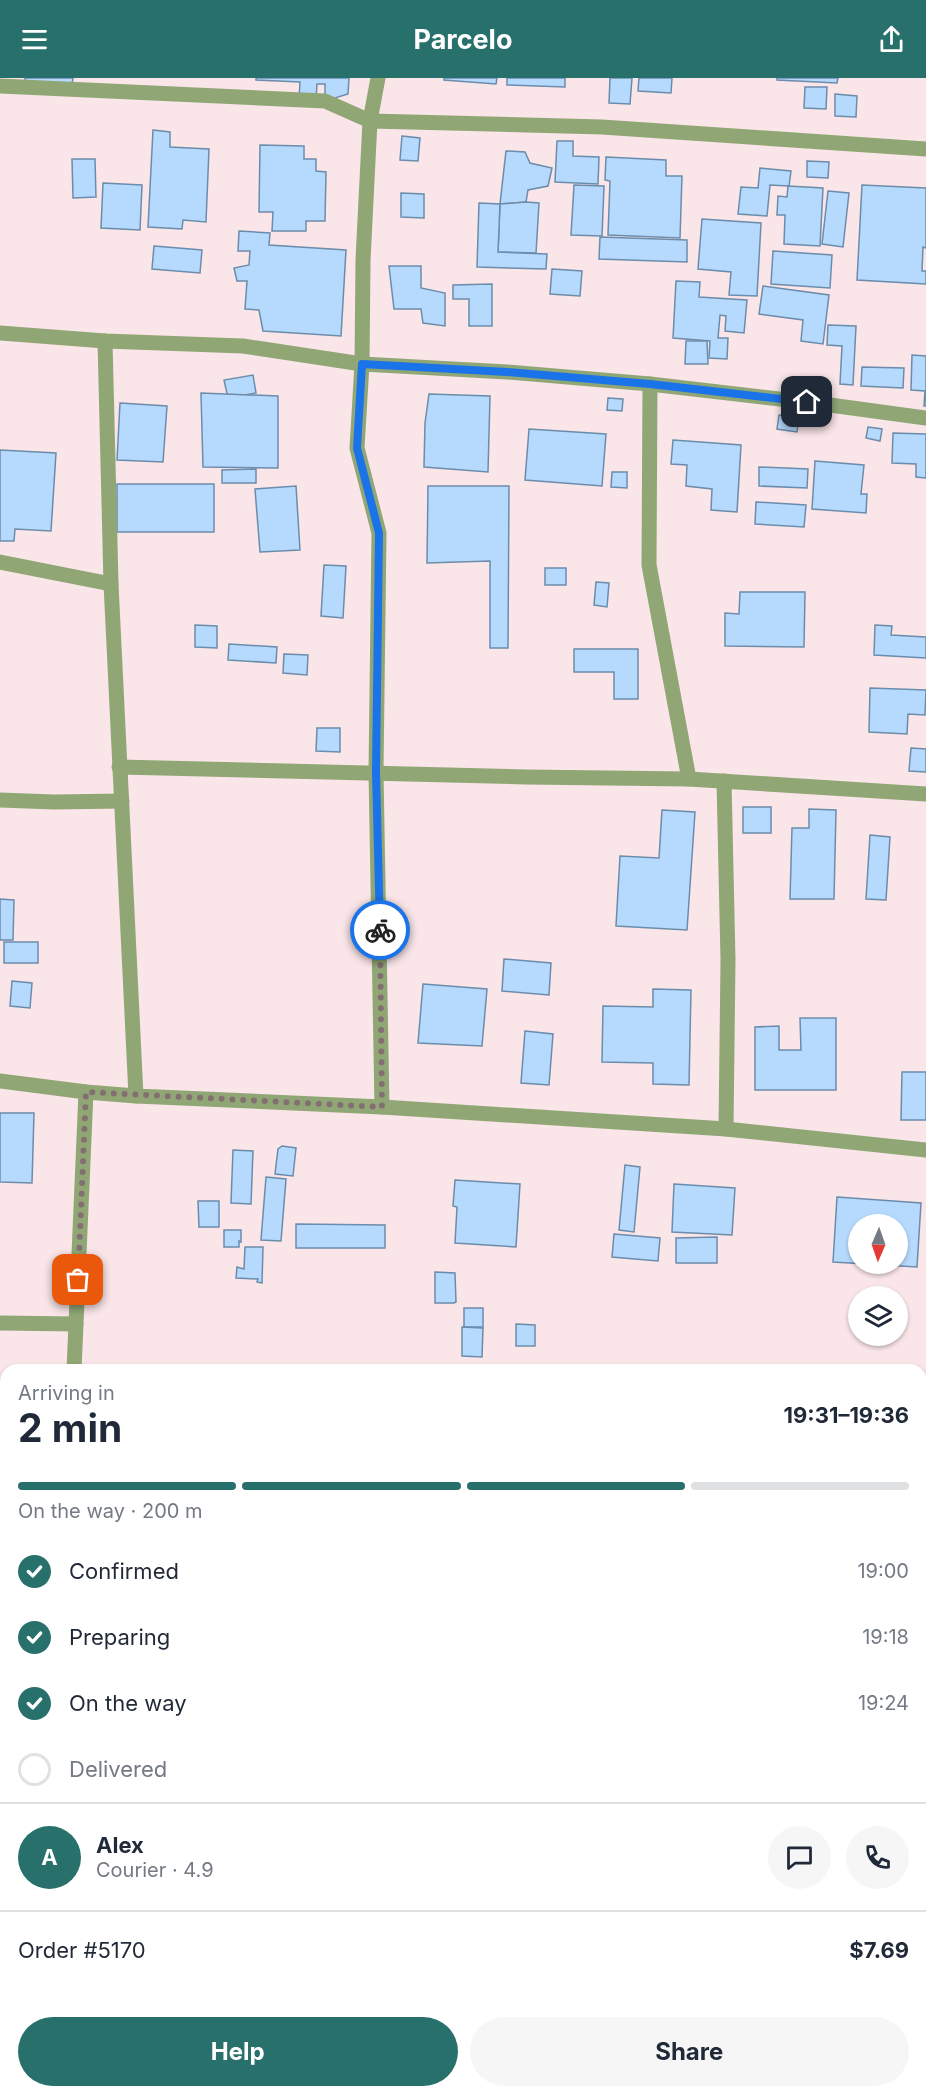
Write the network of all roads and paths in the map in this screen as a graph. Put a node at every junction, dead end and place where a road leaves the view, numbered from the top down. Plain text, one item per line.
1 (378, 78) edge
2 (0, 86) edge
3 (370, 121) junction
4 (926, 149) edge
5 (0, 333) edge
6 (105, 341) junction
7 (362, 364) junction
8 (650, 384) junction
9 (926, 418) edge
10 (0, 562) edge
11 (111, 584) junction
12 (119, 767) junction
13 (376, 772) junction
14 (689, 779) junction
15 (724, 780) junction
16 (926, 794) edge
17 (0, 800) edge
18 (122, 801) junction
19 (0, 1081) edge
20 (86, 1092) junction
21 (136, 1096) junction
22 (382, 1107) junction
23 (726, 1129) junction
24 (926, 1150) edge
25 (0, 1323) edge
26 (76, 1324) junction
27 (74, 1364) edge

1 - 3 street
2 - 3 street
3 - 4 street
3 - 7 street
5 - 6 street
6 - 7 street
6 - 11 street
7 - 8 street
7 - 13 street
8 - 9 street
8 - 14 street
10 - 11 street
11 - 12 street
12 - 13 street
12 - 18 street
13 - 14 street
13 - 22 street
14 - 15 street
15 - 16 street
15 - 23 street
17 - 18 street
18 - 21 street
19 - 20 street
20 - 21 street
20 - 26 street
21 - 22 street
22 - 23 street
23 - 24 street
25 - 26 street
26 - 27 street

